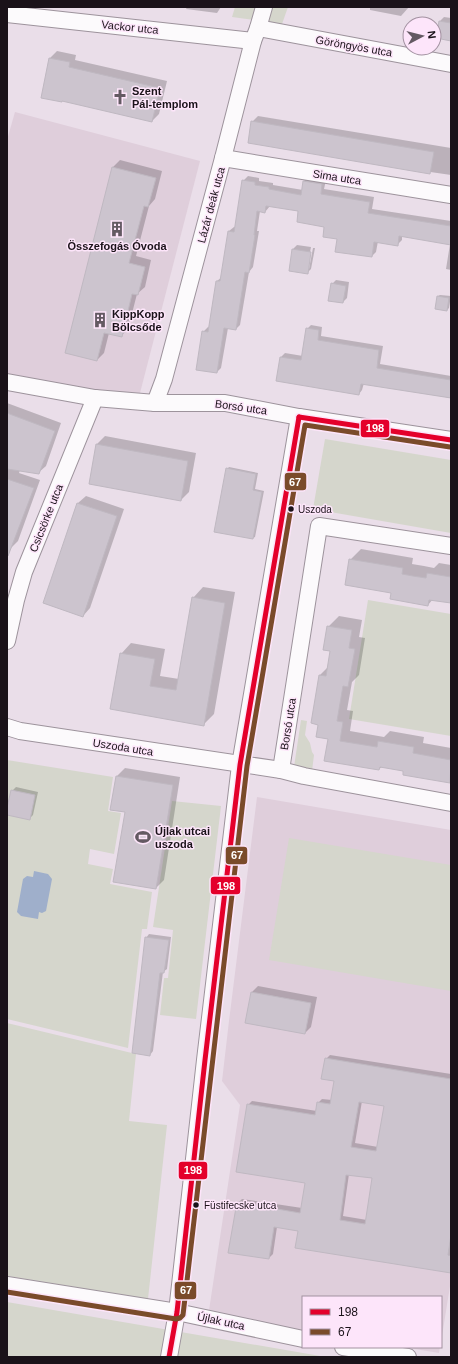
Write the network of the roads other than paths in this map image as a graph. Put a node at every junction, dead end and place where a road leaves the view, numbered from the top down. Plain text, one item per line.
1 (264, 7) edge
2 (7, 14) edge
3 (255, 34) junction
4 (451, 64) edge
5 (223, 158) junction
6 (451, 195) edge
7 (7, 382) edge
8 (96, 398) junction
9 (155, 403) junction
10 (299, 416) junction
11 (451, 440) edge
12 (451, 546) edge
13 (7, 641) edge
14 (7, 727) edge
15 (240, 765) junction
16 (281, 770) junction
17 (451, 802) edge
18 (7, 1284) edge
19 (177, 1312) junction
20 (302, 1339) edge
21 (350, 1348) edge
22 (169, 1357) edge
23 (408, 1357) edge

1 - 3 street, Lázár deák utca
2 - 3 street, Vackor utca
3 - 4 street, Göröngyös utca
3 - 5 street, Lázár deák utca
5 - 6 street, Sima utca
5 - 9 street, Lázár deák utca
7 - 8 street, Borsó utca
8 - 9 street, Borsó utca
8 - 13 street, Csicsörke utca
9 - 10 street, Borsó utca
10 - 11 street, Borsó utca
10 - 15 street
12 - 16 street, Borsó utca
14 - 15 street, Uszoda utca
15 - 16 street
15 - 19 street
16 - 17 street
18 - 19 street
19 - 20 street, Újlak utca
19 - 22 street
21 - 23 street

